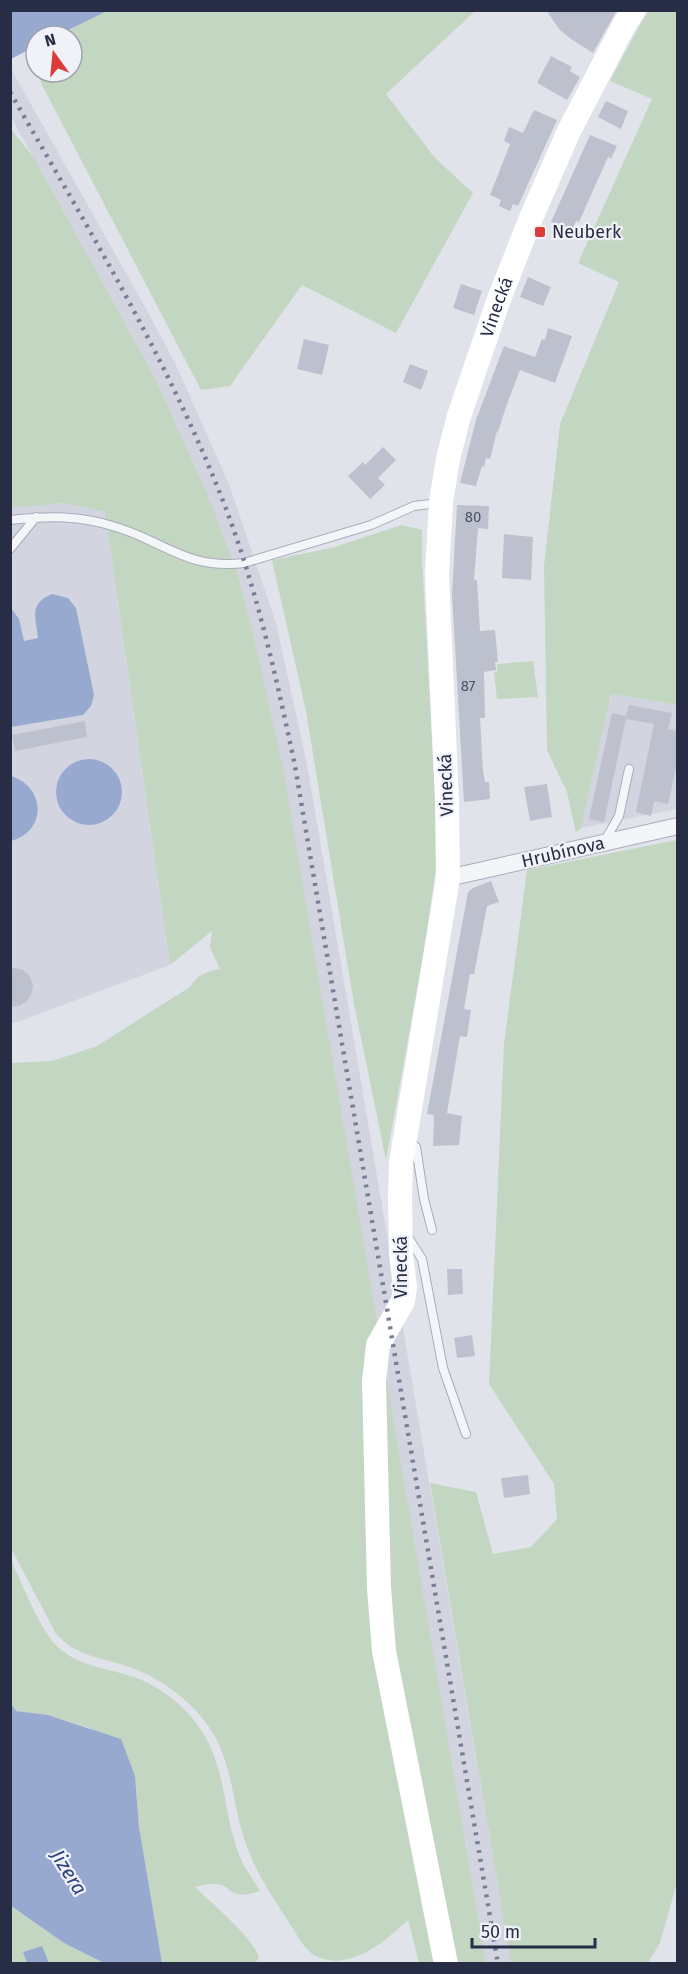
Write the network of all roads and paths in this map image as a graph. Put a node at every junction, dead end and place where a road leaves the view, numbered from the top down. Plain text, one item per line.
1 (634, 10) edge
2 (441, 502) junction
3 (36, 517) junction
4 (10, 520) edge
5 (10, 549) edge
6 (629, 769) dead end
7 (678, 826) edge
8 (604, 843) junction
9 (448, 878) junction
10 (404, 1137) junction
11 (401, 1227) junction
12 (432, 1230) dead end
13 (466, 1434) dead end
14 (446, 1964) edge

1 - 2 street, Vinecká
2 - 3 lane
2 - 9 street, Vinecká
3 - 4 lane
3 - 5 lane
6 - 8 lane
7 - 8 street, Hrubínova
8 - 9 street, Hrubínova
9 - 10 street, Vinecká
10 - 11 street, Vinecká
10 - 12 lane
11 - 13 lane
11 - 14 street, Vinecká

